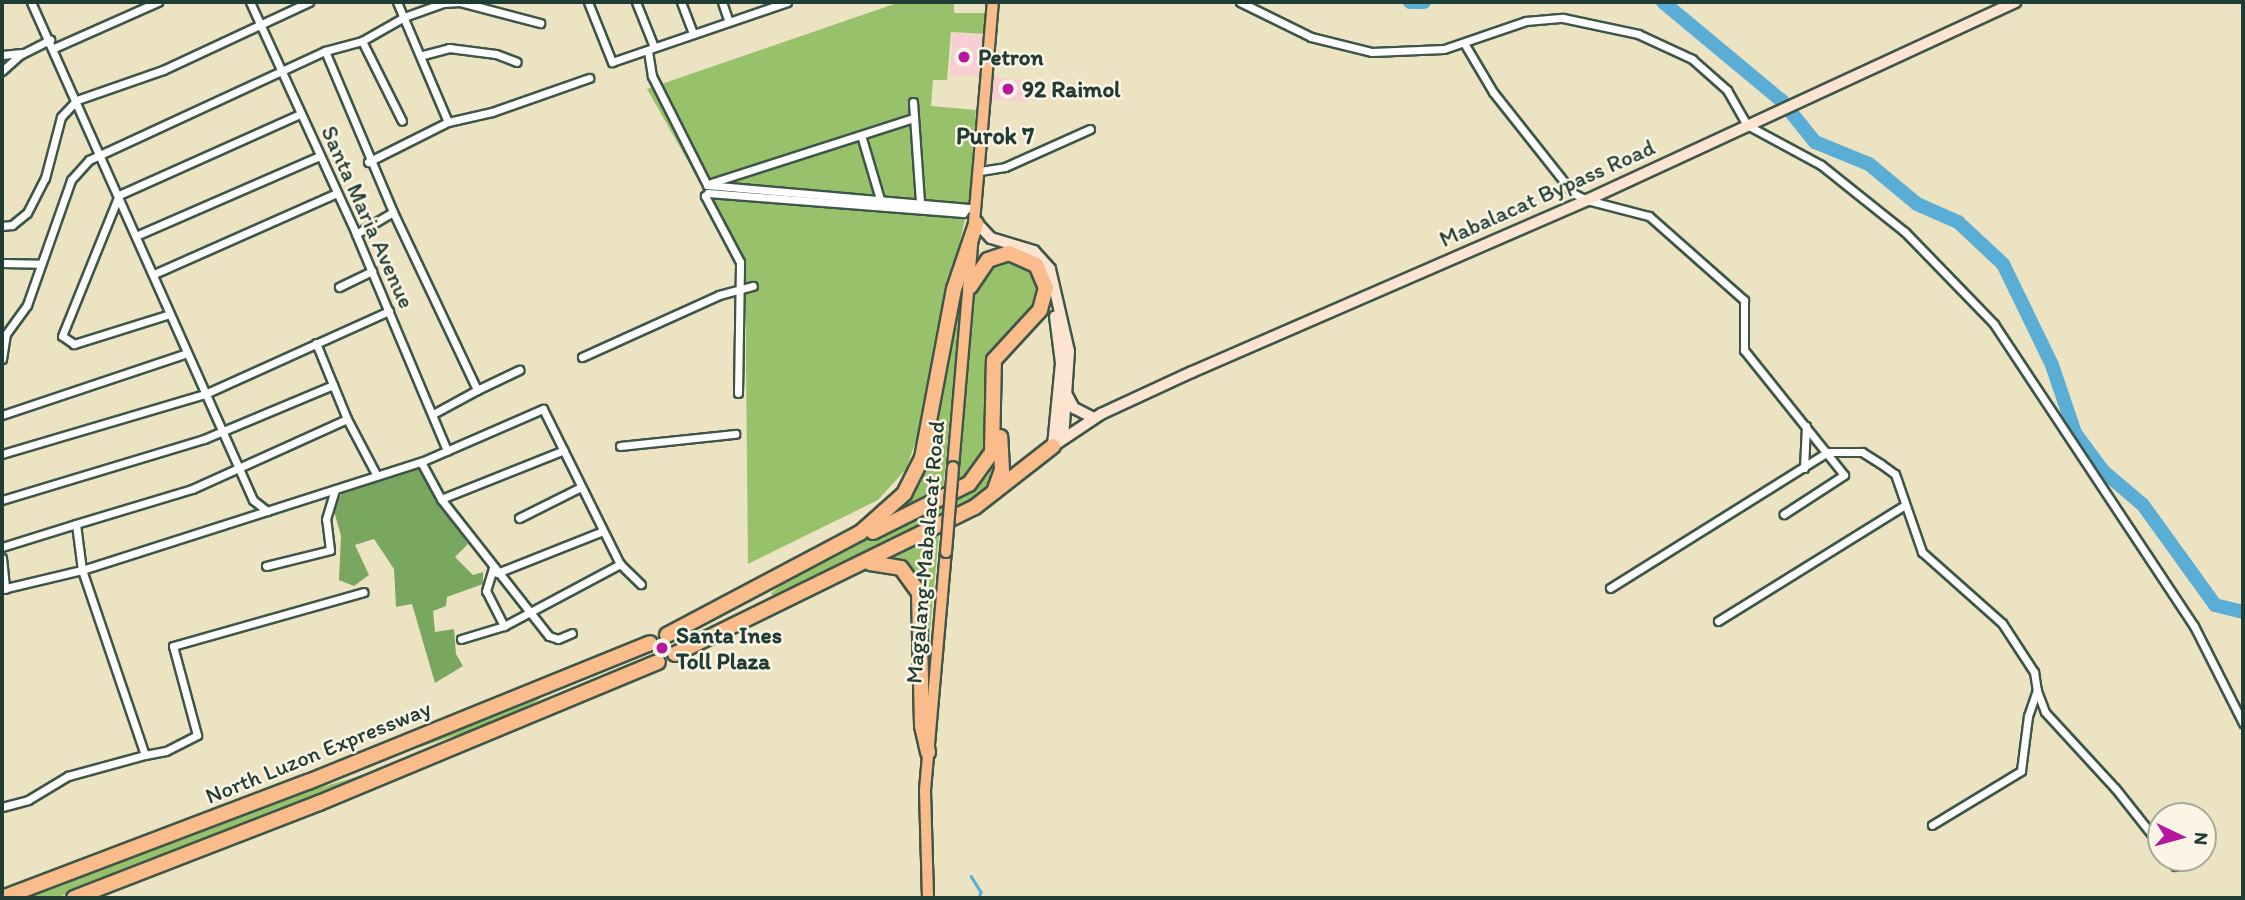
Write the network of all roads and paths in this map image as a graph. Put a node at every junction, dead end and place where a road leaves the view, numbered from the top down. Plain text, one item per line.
1 (31, 2) edge
2 (158, 2) edge
3 (250, 2) edge
4 (309, 2) edge
5 (397, 2) edge
6 (588, 2) edge
7 (636, 2) edge
8 (681, 2) edge
9 (722, 2) edge
10 (787, 2) edge
11 (993, 2) edge
12 (1240, 2) edge
13 (2015, 2) edge
14 (764, 5) edge
15 (138, 6) edge
16 (404, 17) junction
17 (729, 22) junction
18 (260, 23) junction
19 (540, 23) dead end
20 (693, 34) junction
21 (362, 41) junction
22 (1464, 43) junction
23 (52, 44) junction
24 (651, 49) junction
25 (325, 51) junction
26 (23, 53) junction
27 (2, 55) edge
28 (423, 55) junction
29 (517, 62) dead end
30 (2, 71) edge
31 (282, 73) junction
32 (589, 78) dead end
33 (77, 100) junction
34 (913, 102) dead end
35 (300, 114) junction
36 (914, 118) junction
37 (402, 121) dead end
38 (448, 122) junction
39 (1752, 122) junction
40 (1090, 129) dead end
41 (861, 135) junction
42 (320, 156) junction
43 (101, 157) junction
44 (369, 162) junction
45 (980, 171) junction
46 (707, 185) junction
47 (337, 193) junction
48 (119, 195) junction
49 (880, 199) junction
50 (1587, 201) junction
51 (919, 202) junction
52 (972, 208) junction
53 (393, 212) junction
54 (976, 223) junction
55 (2, 226) edge
56 (356, 234) junction
57 (138, 235) junction
58 (2, 263) edge
59 (41, 264) junction
60 (372, 271) junction
61 (153, 274) junction
62 (1055, 284) junction
63 (752, 286) dead end
64 (339, 287) dead end
65 (741, 287) junction
66 (970, 287) junction
67 (389, 311) junction
68 (170, 314) junction
69 (1055, 316) dead end
70 (316, 343) junction
71 (187, 353) junction
72 (582, 358) dead end
73 (2, 359) edge
74 (519, 370) dead end
75 (333, 385) junction
76 (477, 390) junction
77 (738, 393) dead end
78 (205, 394) junction
79 (1067, 395) junction
80 (433, 414) junction
81 (2, 415) edge
82 (1094, 418) junction
83 (347, 419) junction
84 (1806, 425) junction
85 (222, 429) junction
86 (736, 434) dead end
87 (1058, 442) junction
88 (620, 446) dead end
89 (447, 450) junction
90 (565, 450) junction
91 (1828, 452) junction
92 (2, 454) edge
93 (421, 462) junction
94 (240, 467) junction
95 (1804, 468) junction
96 (376, 474) junction
97 (581, 487) junction
98 (335, 489) junction
99 (990, 496) junction
100 (441, 499) junction
101 (2, 500) edge
102 (253, 500) junction
103 (1905, 505) junction
104 (267, 511) junction
105 (1784, 514) dead end
106 (247, 517) junction
107 (519, 519) dead end
108 (76, 524) junction
109 (603, 531) junction
110 (2, 547) edge
111 (830, 551) junction
112 (2, 558) edge
113 (620, 564) junction
114 (266, 566) dead end
115 (858, 566) junction
116 (82, 570) junction
117 (495, 570) junction
118 (641, 584) dead end
119 (1610, 588) dead end
120 (3, 589) edge
121 (364, 592) dead end
122 (529, 609) junction
123 (1718, 621) dead end
124 (504, 626) junction
125 (572, 633) dead end
126 (667, 635) dead end
127 (461, 639) dead end
128 (650, 643) dead end
129 (675, 654) dead end
130 (658, 662) dead end
131 (2037, 690) junction
132 (2243, 723) edge
133 (928, 752) junction
134 (145, 755) junction
135 (2, 807) edge
136 (1932, 825) dead end
137 (2147, 828) edge
138 (2, 898) edge
139 (74, 898) edge
140 (928, 898) edge

1 - 23 street
2 - 15 street
3 - 18 street, Santa Maria Avenue
4 - 18 street
5 - 16 street
6 - 24 street
7 - 24 street
8 - 20 street
9 - 17 street
10 - 14 street
11 - 45 main road, Magalang-Mabalacat Road
12 - 22 street
13 - 39 main road, Mabalacat Bypass Road
14 - 17 street
15 - 23 street
16 - 19 street
16 - 21 street
16 - 28 street
17 - 20 street
18 - 31 street, Santa Maria Avenue
18 - 33 street
20 - 24 street
21 - 25 street
21 - 37 street
22 - 39 street
22 - 50 street
23 - 26 street
23 - 33 street
24 - 46 street
25 - 31 street
25 - 44 street
26 - 27 street
26 - 30 street
28 - 29 street
28 - 38 street
31 - 35 street, Santa Maria Avenue
31 - 43 street
32 - 38 street
33 - 43 street
33 - 55 street
34 - 36 street
35 - 42 street, Santa Maria Avenue
35 - 48 street
36 - 41 street
36 - 51 street
38 - 44 street
39 - 50 main road, Mabalacat Bypass Road
39 - 132 street
40 - 45 street
41 - 46 street
41 - 49 street
42 - 47 street, Santa Maria Avenue
42 - 57 street
43 - 48 street
43 - 59 street
44 - 53 street
45 - 52 main road, Magalang-Mabalacat Road
46 - 49 street
47 - 56 street, Santa Maria Avenue
47 - 61 street
48 - 57 street
48 - 68 street
49 - 51 street
50 - 82 main road, Mabalacat Bypass Road
50 - 84 street
51 - 52 street
52 - 54 main road, Magalang-Mabalacat Road
52 - 65 street
53 - 56 street
53 - 76 street
54 - 62 main road
54 - 66 main road, Magalang-Mabalacat Road
54 - 111 highway
56 - 60 street, Santa Maria Avenue
57 - 61 street
58 - 59 street
59 - 73 street
60 - 64 street
60 - 67 street, Santa Maria Avenue
61 - 68 street
62 - 79 main road
62 - 99 highway
63 - 65 street
65 - 72 street
65 - 77 street
66 - 111 highway
66 - 133 main road, Magalang-Mabalacat Road, bridge
67 - 70 street
67 - 80 street, Santa Maria Avenue
68 - 71 street
69 - 87 main road
70 - 75 street
70 - 78 street
71 - 78 street
71 - 81 street
74 - 76 street
75 - 83 street
75 - 85 street
76 - 80 street
78 - 85 street
78 - 92 street
79 - 82 main road
79 - 87 main road
80 - 89 street, Santa Maria Avenue
82 - 87 main road, Mabalacat Bypass Road
83 - 94 street
83 - 96 street
84 - 91 street
84 - 95 street
85 - 94 street
85 - 101 street
86 - 88 street
87 - 99 highway
89 - 90 street
89 - 93 street
90 - 97 street
90 - 100 street
91 - 95 street
91 - 103 street
91 - 105 street
93 - 96 street
93 - 100 street
94 - 102 street
94 - 108 street
95 - 119 street
96 - 98 street
97 - 107 street
97 - 109 street
98 - 104 street
98 - 114 street
99 - 115 highway
100 - 117 street
102 - 104 street
102 - 106 street
103 - 123 street
103 - 131 street
104 - 106 street
106 - 116 street
108 - 110 street
108 - 116 street
109 - 113 street
109 - 117 street
111 - 126 highway
112 - 120 street
113 - 118 street
113 - 122 street
115 - 129 highway
115 - 133 highway
116 - 120 street
116 - 134 street
117 - 122 street
117 - 124 street
121 - 134 street
122 - 124 street
122 - 125 street
124 - 127 street
128 - 138 highway, North Luzon Expressway
130 - 139 highway, North Luzon Expressway
131 - 136 street
131 - 137 street
133 - 140 main road, Magalang-Mabalacat Road
134 - 135 street

